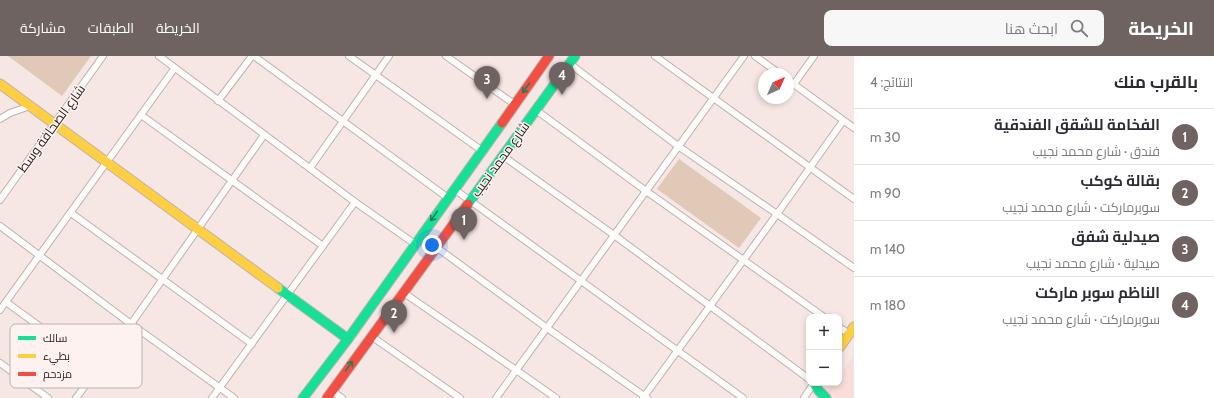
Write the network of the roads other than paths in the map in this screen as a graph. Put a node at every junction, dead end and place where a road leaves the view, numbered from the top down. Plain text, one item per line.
1 (103, 56) edge
2 (158, 56) edge
3 (253, 56) edge
4 (349, 56) edge
5 (388, 56) edge
6 (446, 56) edge
7 (576, 56) edge
8 (655, 56) edge
9 (744, 56) edge
10 (755, 56) edge
11 (814, 56) edge
12 (546, 57) edge
13 (570, 64) junction
14 (174, 68) junction
15 (772, 68) edge
16 (376, 75) junction
17 (0, 84) edge
18 (794, 84) joint
19 (713, 99) junction
20 (218, 101) junction
21 (514, 104) junction
22 (30, 106) junction
23 (536, 110) junction
24 (141, 114) junction
25 (0, 119) edge
26 (343, 121) junction
27 (843, 121) junction
28 (54, 124) junction
29 (854, 128) edge
30 (264, 135) junction
31 (678, 146) junction
32 (481, 150) junction
33 (503, 156) junction
34 (107, 162) junction
35 (810, 166) junction
36 (310, 168) junction
37 (232, 180) junction
38 (454, 189) junction
39 (646, 191) junction
40 (448, 198) junction
41 (854, 198) edge
42 (0, 200) edge
43 (470, 200) junction
44 (355, 202) junction
45 (71, 212) junction
46 (777, 214) junction
47 (0, 226) edge
48 (198, 228) junction
49 (614, 235) junction
50 (415, 244) junction
51 (323, 246) junction
52 (436, 247) junction
53 (40, 255) junction
54 (744, 260) junction
55 (854, 268) edge
56 (162, 279) junction
57 (580, 281) junction
58 (404, 294) junction
59 (288, 295) junction
60 (6, 302) junction
61 (710, 306) junction
62 (0, 310) edge
63 (820, 314) edge
64 (36, 324) edge
65 (131, 324) joint
66 (547, 328) junction
67 (842, 328) edge
68 (852, 331) edge
69 (142, 332) edge
70 (371, 336) junction
71 (348, 339) junction
72 (252, 344) junction
73 (842, 344) edge
74 (677, 351) junction
75 (0, 363) edge
76 (10, 370) edge
77 (516, 370) junction
78 (806, 377) edge
79 (812, 386) edge
80 (816, 386) edge
81 (219, 387) junction
82 (34, 388) edge
83 (83, 388) edge
84 (329, 395) edge
85 (645, 397) edge
86 (48, 398) edge
87 (76, 398) edge
88 (212, 398) edge
89 (234, 398) edge
90 (304, 398) edge
91 (342, 398) edge
92 (460, 398) edge
93 (496, 398) edge
94 (556, 398) edge
95 (743, 398) edge
96 (804, 398) edge
97 (826, 398) edge

1 - 28 street, شارع الصحافة وسط
2 - 14 street
3 - 20 street
3 - 26 street
4 - 16 street
5 - 16 street
6 - 21 street
7 - 13 main road, شارع محمد نجيب
8 - 19 street
9 - 19 street
10 - 15 street
11 - 18 street
12 -> 21 main road, شارع محمد نجيب
13 - 23 main road, شارع محمد نجيب
13 - 31 street
14 - 20 street
14 - 24 street
16 - 26 street
16 - 32 street
17 - 22 main road
18 - 27 street
19 - 31 street
19 - 35 street
20 - 30 street
21 - 32 main road, شارع محمد نجيب
22 - 25 street
22 - 28 main road
23 - 33 main road, شارع محمد نجيب
23 - 39 street
24 - 34 street
24 - 37 street
26 - 36 street
26 - 40 street
27 - 29 street
27 - 35 street
28 - 34 main road
28 - 42 street, شارع الصحافة وسط
30 - 36 street
30 - 37 street
31 - 39 street
31 - 46 street
32 - 38 main road, شارع محمد نجيب
33 - 43 main road, شارع محمد نجيب
33 - 49 street
34 - 45 street
34 - 48 main road
35 - 41 street
35 - 46 street
36 - 44 street
37 - 48 street
37 - 51 street
38 - 40 main road, شارع محمد نجيب
38 - 43 street
39 - 49 street
39 - 54 street
40 -> 50 main road, شارع محمد نجيب
43 - 52 main road, شارع محمد نجيب
43 - 57 street
44 - 50 street
44 - 51 street
45 - 53 street
45 - 56 street
46 - 54 street
46 - 55 street
47 - 53 street
48 - 56 street
48 - 59 main road
49 - 57 street
49 - 61 street
50 - 71 main road, شارع محمد نجيب
51 - 59 street
52 - 58 main road, شارع محمد نجيب
52 - 66 street
53 - 60 street
53 - 65 street
54 - 61 street
54 - 63 street
56 - 65 street
56 - 72 street
57 - 66 street
57 - 74 street
58 - 70 main road, شارع محمد نجيب
58 - 77 street
59 - 71 main road
59 - 72 street
60 - 62 street
60 - 64 street
61 - 74 street
61 - 78 street
66 - 77 street
66 - 85 street
67 - 68 street
68 - 73 main road
69 - 81 street
84 -> 70 main road, شارع محمد نجيب
70 - 92 street
71 - 90 main road, شارع محمد نجيب
72 - 81 street
74 - 85 street
74 - 95 street
75 - 76 street
77 - 93 street
77 - 94 street
79 - 96 street
80 - 97 main road
81 - 88 street
81 - 89 street
82 - 86 street
83 - 87 street
84 - 91 street

